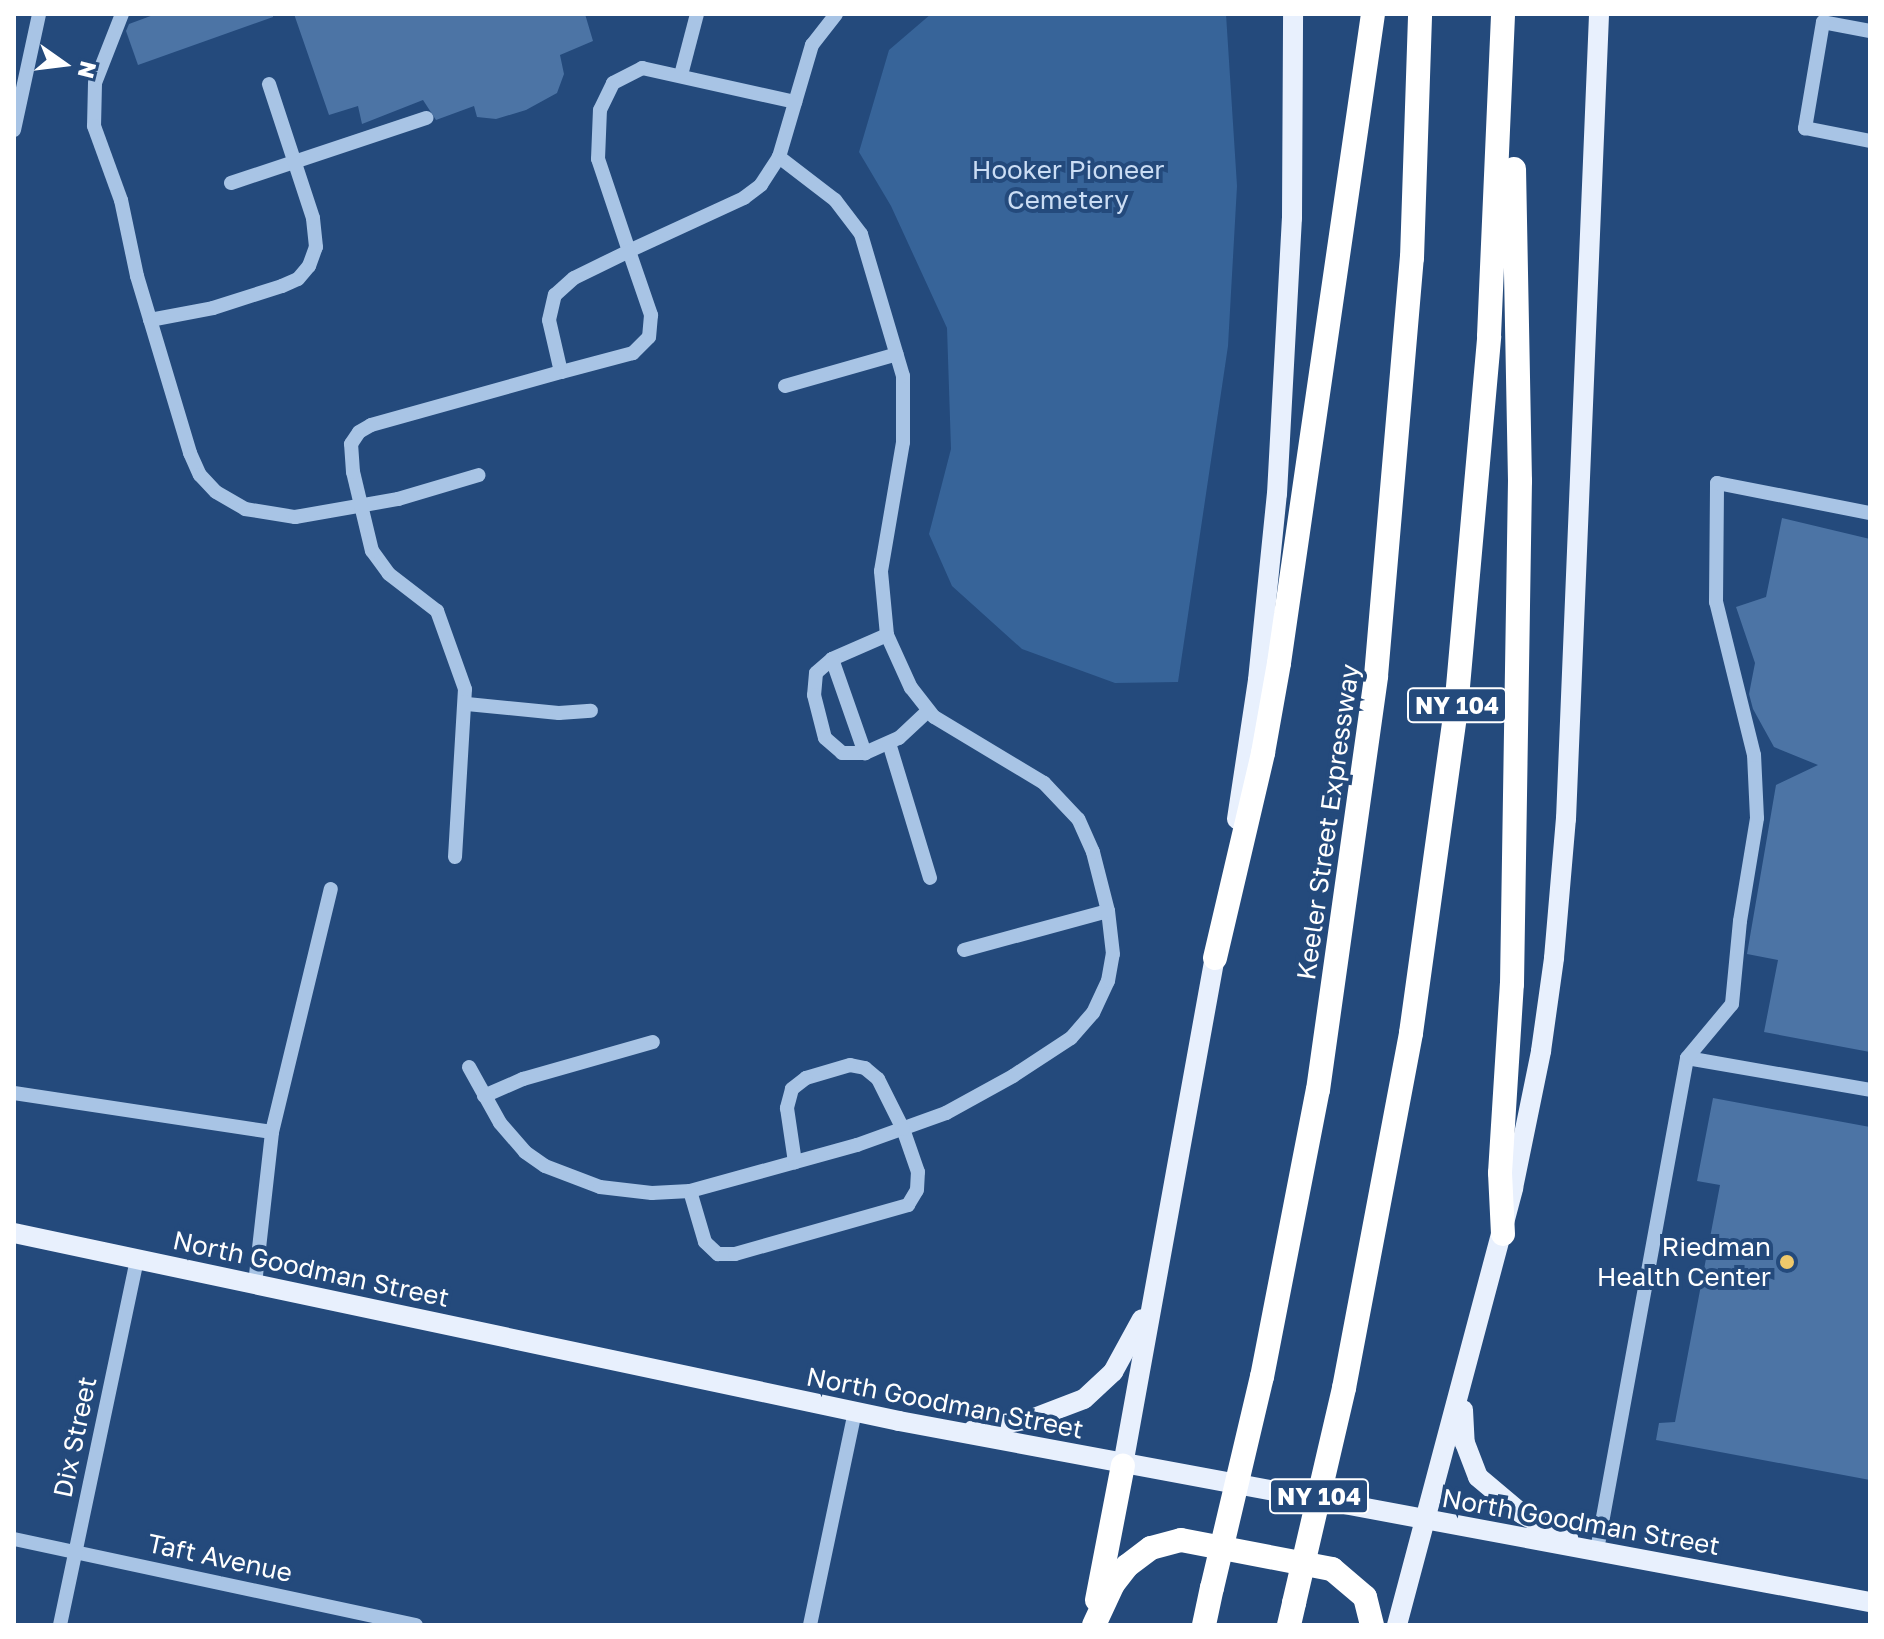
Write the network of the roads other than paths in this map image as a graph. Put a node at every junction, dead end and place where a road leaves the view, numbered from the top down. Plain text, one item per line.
1 (39, 14) edge
2 (122, 14) edge
3 (697, 14) edge
4 (836, 14) edge
5 (1293, 14) edge
6 (1373, 14) edge
7 (1420, 14) edge
8 (1505, 14) edge
9 (1599, 14) edge
10 (1870, 31) edge
11 (681, 75) junction
12 (269, 84) dead end
13 (795, 102) junction
14 (426, 118) dead end
15 (15, 130) edge
16 (1870, 141) edge
17 (779, 157) junction
18 (295, 162) junction
19 (231, 183) dead end
20 (629, 251) junction
21 (150, 320) junction
22 (897, 354) junction
23 (561, 372) junction
24 (785, 386) dead end
25 (479, 475) dead end
26 (360, 507) junction
27 (1870, 513) edge
28 (887, 635) junction
29 (832, 659) junction
30 (467, 704) junction
31 (591, 711) dead end
32 (928, 711) junction
33 (889, 743) junction
34 (865, 753) junction
35 (455, 857) dead end
36 (930, 878) dead end
37 (331, 889) dead end
38 (1108, 911) junction
39 (964, 950) dead end
40 (1215, 958) junction
41 (653, 1042) dead end
42 (1687, 1058) junction
43 (469, 1067) dead end
44 (1870, 1090) edge
45 (14, 1093) edge
46 (484, 1096) junction
47 (903, 1129) junction
48 (272, 1132) junction
49 (795, 1162) junction
50 (690, 1191) junction
51 (14, 1233) edge
52 (1503, 1234) junction
53 (137, 1259) junction
54 (255, 1284) junction
55 (1154, 1289) junction
56 (1465, 1378) junction
57 (855, 1412) junction
58 (949, 1431) junction
59 (1123, 1465) junction
60 (1427, 1520) junction
61 (14, 1539) edge
62 (1597, 1550) junction
63 (75, 1552) junction
64 (1870, 1602) edge
65 (1291, 1614) edge
66 (60, 1625) edge
67 (416, 1625) edge
68 (810, 1625) edge
69 (1094, 1625) edge
70 (1204, 1625) edge
71 (1372, 1625) edge
72 (1397, 1625) edge

1 - 15 street
2 - 21 street
3 - 11 street
4 - 13 street
5 - 40 main road
6 - 40 highway
7 - 70 highway, Keeler Street Expressway / NY 104, bridge
8 - 52 highway
8 - 65 highway, NY 104, bridge
9 - 52 main road
10 - 16 street
11 - 13 street
11 - 20 street
12 - 18 street
13 - 17 street
14 - 18 street
17 - 20 street
17 - 22 street
18 - 19 street
18 - 21 street
20 - 23 street
20 - 23 street
21 - 26 street
22 - 24 street
22 - 28 street
23 - 26 street
25 - 26 street
26 - 30 street
27 - 42 street
28 - 29 street
28 - 32 street
29 - 34 street
29 - 34 street
30 - 31 street
30 - 35 street
32 - 33 street
32 - 38 street
33 - 34 street
33 - 36 street
37 - 48 street
38 - 39 street
38 - 47 street
40 - 55 main road
41 - 46 street
42 - 44 street
42 - 62 street
43 - 46 street
45 - 48 street
46 - 50 street
47 - 49 street
47 - 49 street
47 - 50 street
48 - 54 street
49 - 50 street
51 - 53 main road, North Goodman Street
52 - 56 main road
53 - 54 main road, North Goodman Street
53 - 63 street, Dix Street
54 - 57 main road, North Goodman Street
55 - 58 main road
55 - 59 main road
56 - 60 main road
56 - 62 main road
57 - 58 main road, North Goodman Street
57 - 68 street
58 - 59 main road, North Goodman Street
59 - 60 main road, North Goodman Street
59 - 69 highway
60 - 62 main road, North Goodman Street
60 - 72 main road
61 - 63 street, Taft Avenue
62 - 64 main road, North Goodman Street
63 - 66 street, Dix Street
63 - 67 street, Taft Avenue
69 - 71 highway

